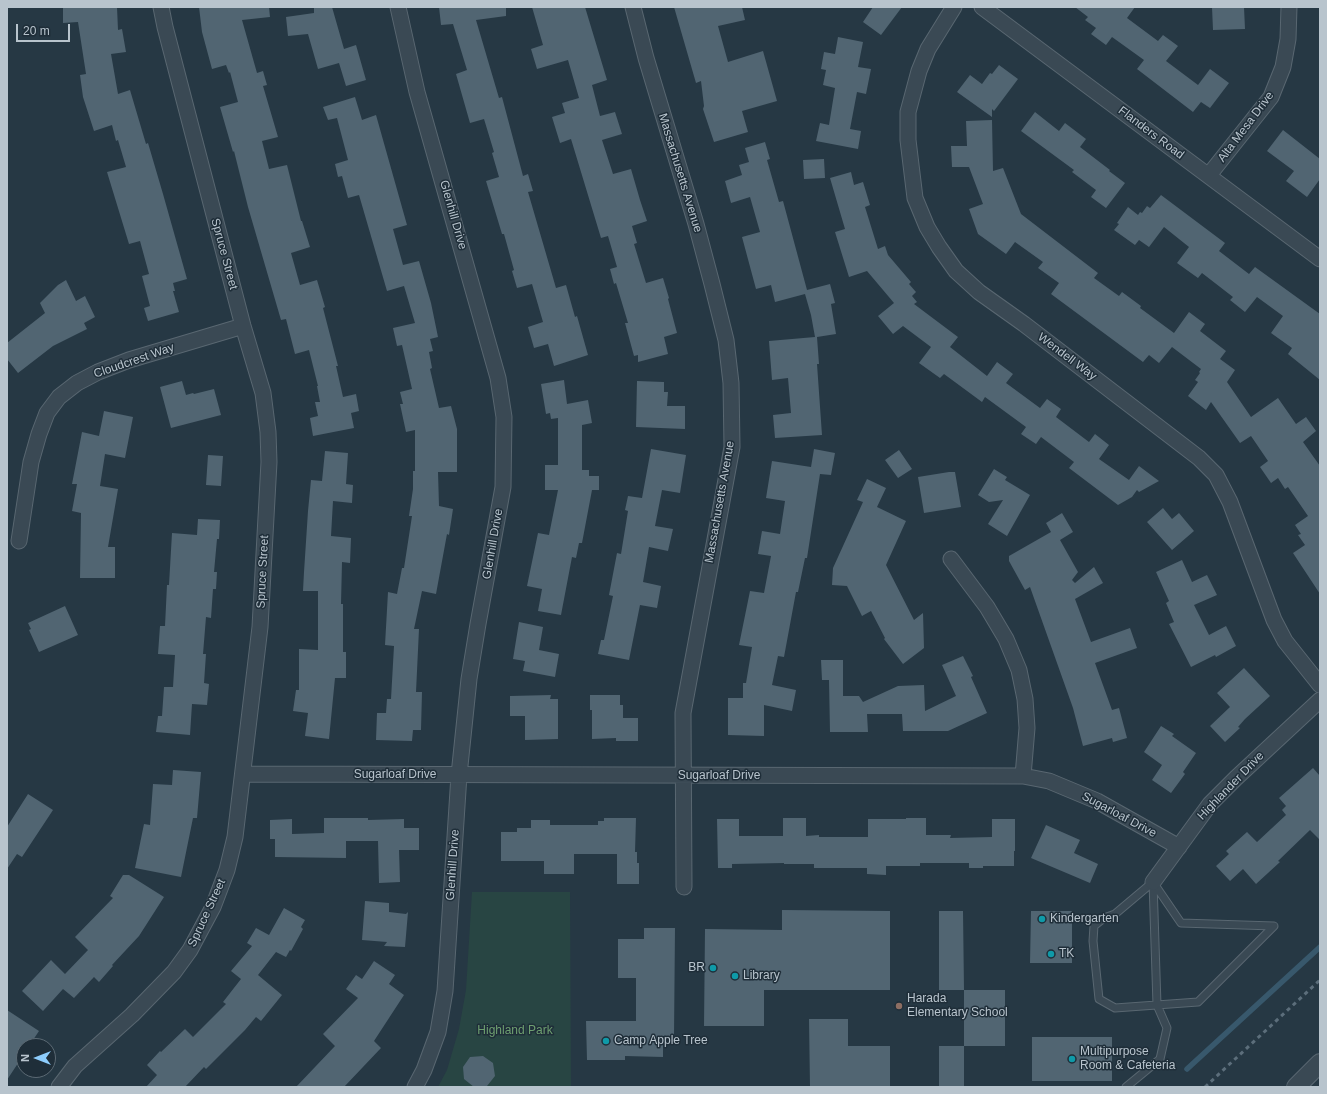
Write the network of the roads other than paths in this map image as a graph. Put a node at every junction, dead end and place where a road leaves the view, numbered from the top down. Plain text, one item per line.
1 (161, 7) edge
2 (398, 7) edge
3 (633, 7) edge
4 (954, 7) edge
5 (982, 7) edge
6 (1290, 7) edge
7 (1209, 176) junction
8 (1320, 259) edge
9 (243, 326) junction
10 (19, 541) dead end
11 (950, 559) dead end
12 (1320, 685) edge
13 (1320, 700) edge
14 (243, 774) junction
15 (458, 775) junction
16 (683, 776) junction
17 (1023, 776) junction
18 (1179, 847) junction
19 (1153, 882) junction
20 (684, 887) dead end
21 (1157, 1005) junction
22 (1320, 1063) edge
23 (59, 1087) edge
24 (415, 1087) edge
25 (1126, 1087) edge
26 (1296, 1087) edge

1 - 9 street, Spruce Street
2 - 15 street, Glenhill Drive
3 - 16 street, Massachusetts Avenue
4 - 12 street, Wendell Way
5 - 7 street, Flanders Road
6 - 7 street, Alta Mesa Drive
7 - 8 street, Flanders Road
9 - 10 street, Cloudcrest Way
9 - 14 street, Spruce Street
11 - 17 street
13 - 18 street, Highlander Drive
14 - 15 street, Sugarloaf Drive
14 - 23 street, Spruce Street
15 - 16 street, Sugarloaf Drive
15 - 24 street, Glenhill Drive
16 - 17 street, Sugarloaf Drive
16 - 20 street, Massachusetts Avenue
17 - 18 street, Sugarloaf Drive
18 - 19 street, Highlander Drive
19 - 21 lane
19 - 21 lane
19 - 21 lane
21 - 25 lane
22 - 26 street

